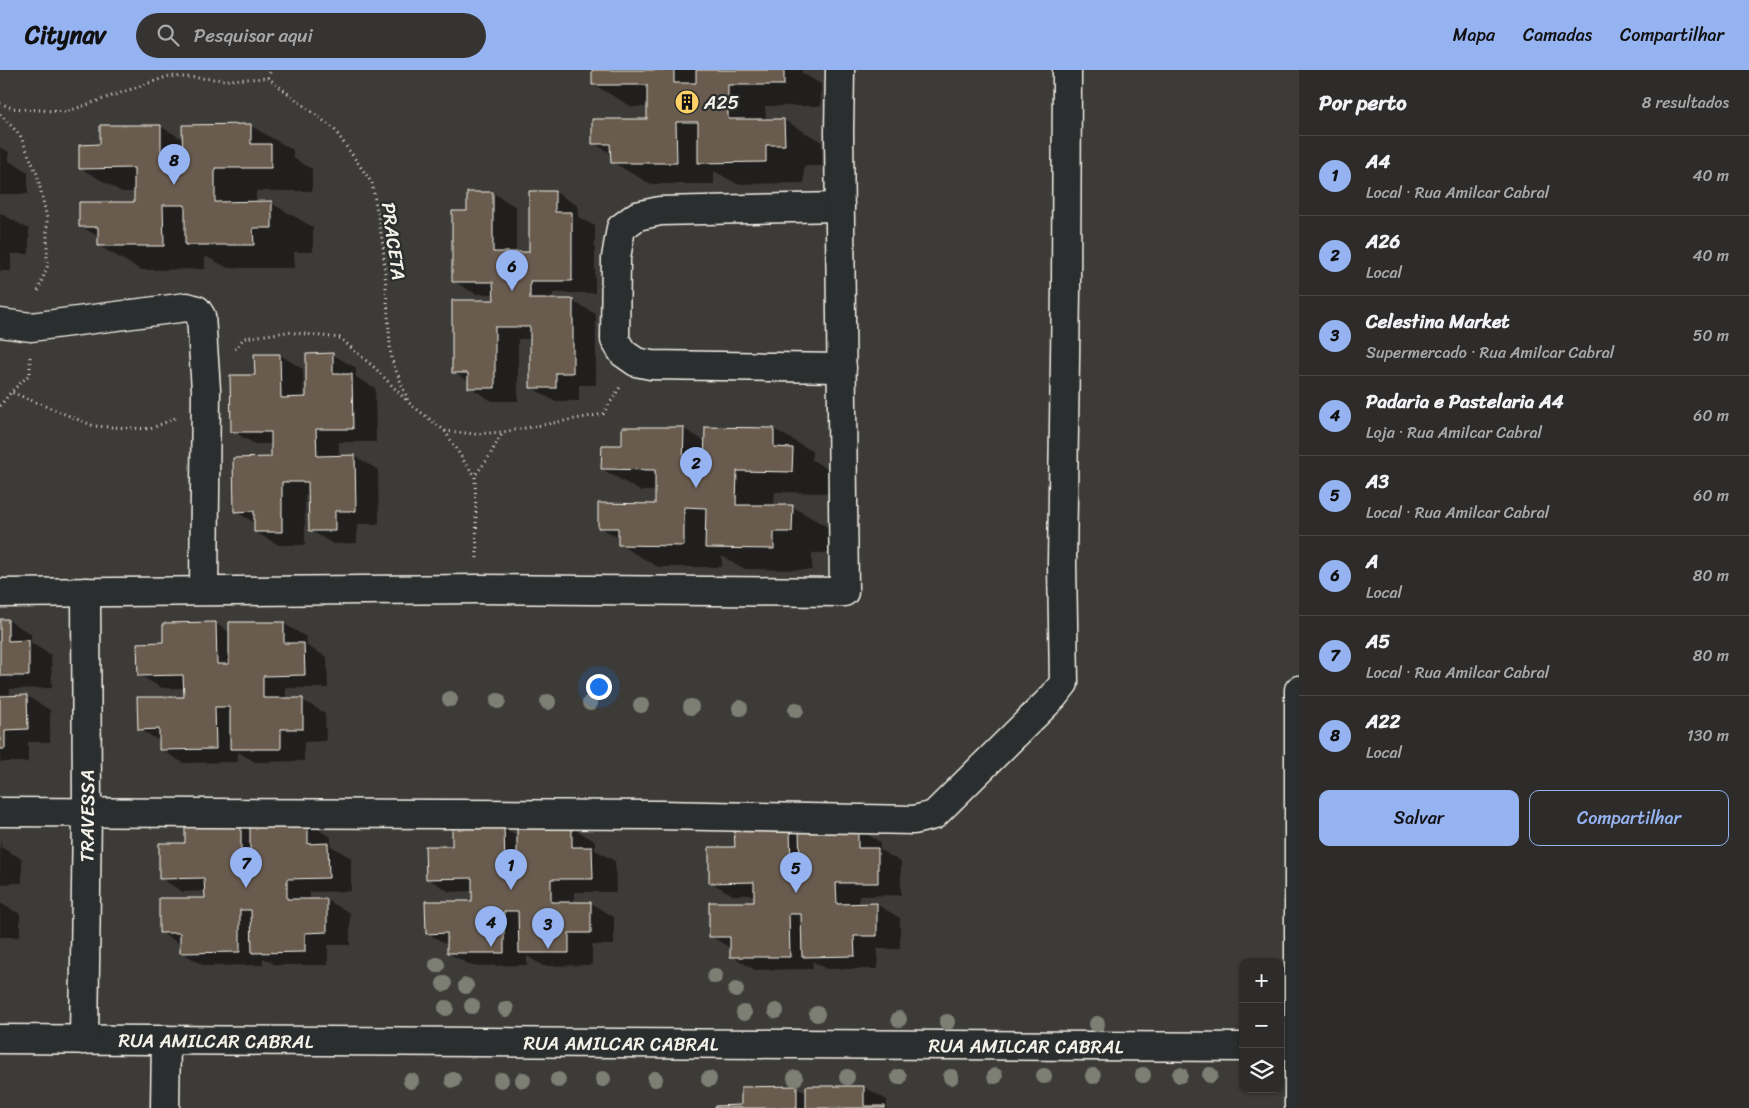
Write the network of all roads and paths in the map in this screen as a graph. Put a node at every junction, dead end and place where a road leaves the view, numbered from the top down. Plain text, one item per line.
1 (270, 70) edge
2 (840, 70) edge
3 (1067, 70) edge
4 (268, 78) junction
5 (0, 103) edge
6 (840, 207) junction
7 (0, 323) edge
8 (636, 362) junction
9 (842, 368) junction
10 (11, 392) dead end
11 (0, 406) edge
12 (445, 431) junction
13 (503, 432) junction
14 (476, 475) junction
15 (478, 589) junction
16 (204, 590) junction
17 (86, 592) junction
18 (0, 593) edge
19 (1299, 690) edge
20 (0, 812) edge
21 (87, 812) junction
22 (0, 1039) edge
23 (84, 1040) junction
24 (166, 1040) junction
25 (1239, 1047) edge
26 (1284, 1047) edge
27 (1299, 1047) edge
28 (165, 1108) edge
29 (1298, 1108) edge

1 - 4 path
2 - 6 street
3 - 21 street
4 - 5 path
4 - 12 path, PRACETA
6 - 8 street
6 - 9 street
7 - 16 street
8 - 9 street
8 - 13 path
9 - 15 street
10 - 11 path
12 - 13 path
12 - 14 path, PRACETA
13 - 14 path
14 - 15 path
15 - 16 street
16 - 17 street
17 - 18 street
17 - 21 street, TRAVESSA
19 - 27 street
20 - 21 street
21 - 23 street, TRAVESSA
22 - 23 street, RUA AMILCAR CABRAL
23 - 24 street, RUA AMILCAR CABRAL
24 - 25 street, RUA AMILCAR CABRAL
24 - 28 street
26 - 27 street
27 - 29 street

